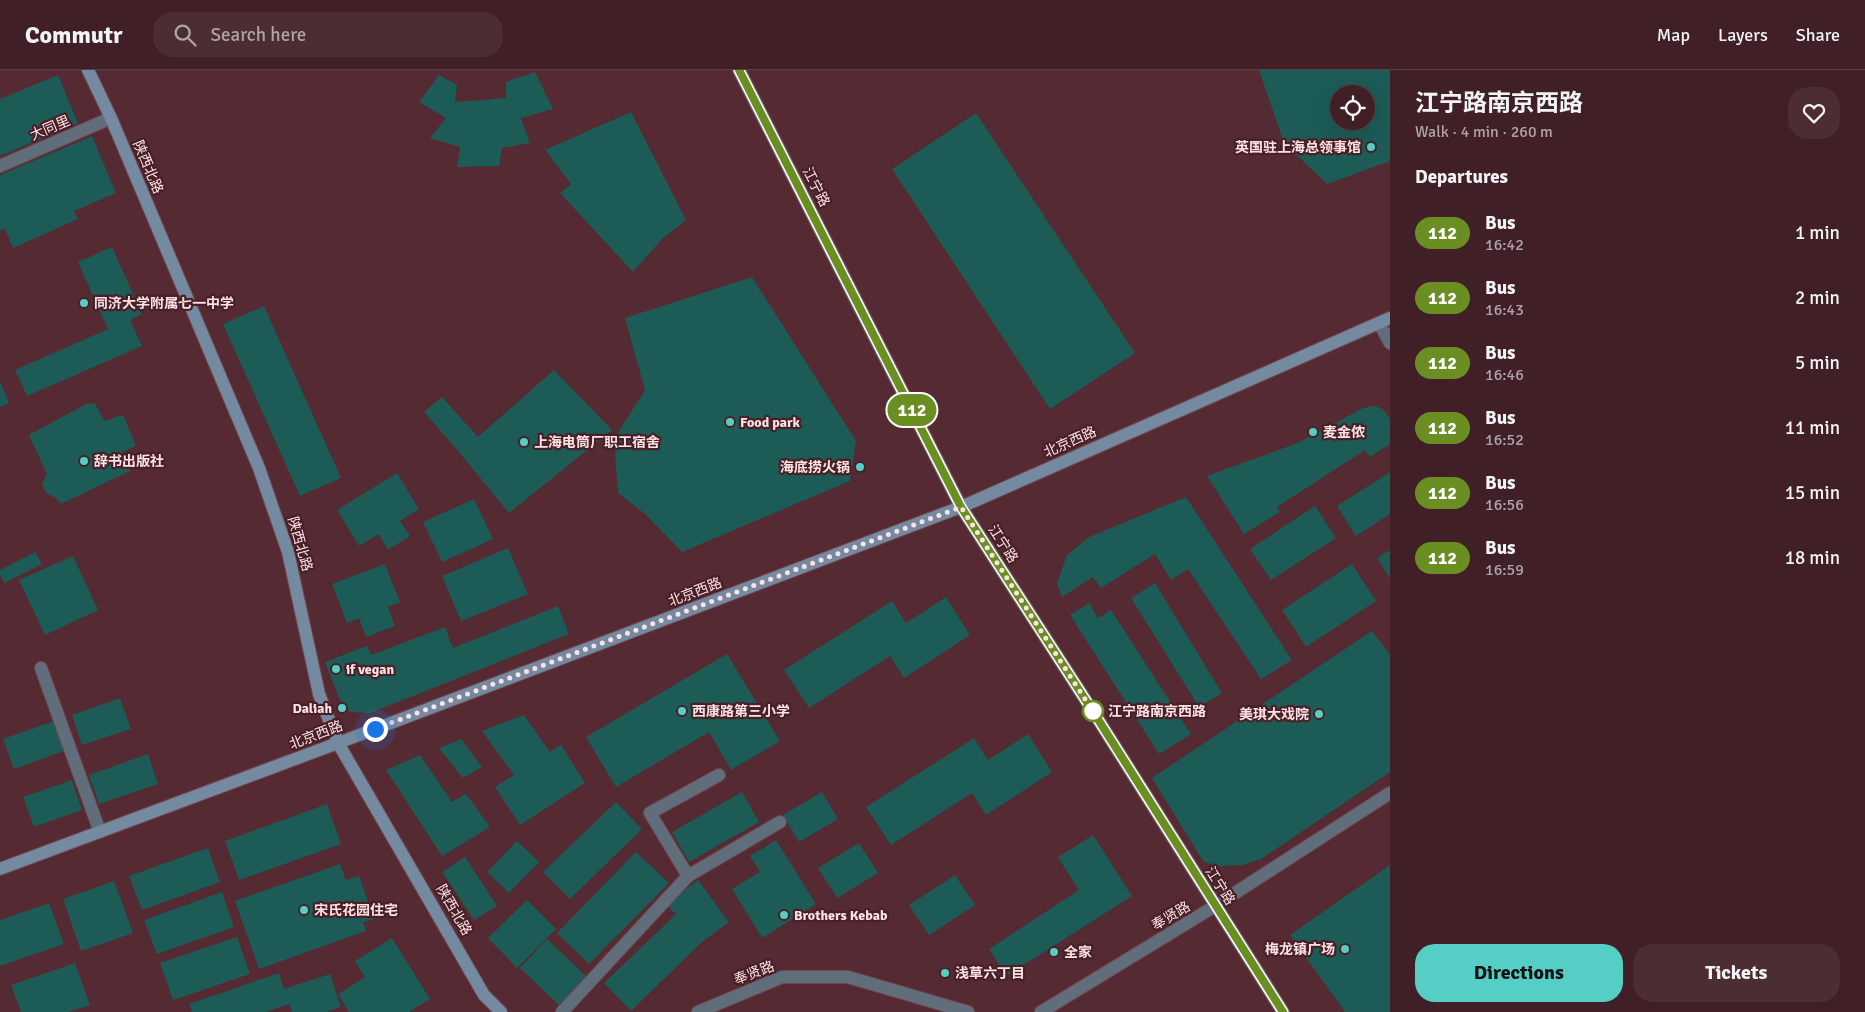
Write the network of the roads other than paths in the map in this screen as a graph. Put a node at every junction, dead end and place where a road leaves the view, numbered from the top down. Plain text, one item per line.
1 (88, 70) edge
2 (739, 70) edge
3 (112, 118) junction
4 (0, 166) edge
5 (1385, 320) edge
6 (1390, 343) edge
7 (961, 507) junction
8 (41, 668) dead end
9 (338, 743) junction
10 (719, 775) dead end
11 (1390, 793) edge
12 (780, 822) dead end
13 (100, 832) junction
14 (0, 868) edge
15 (688, 876) junction
16 (1215, 906) junction
17 (501, 1012) edge
18 (562, 1012) edge
19 (698, 1012) edge
20 (968, 1012) edge
21 (1042, 1012) edge
22 (1282, 1012) edge

1 - 3 main road, 陕西北路
2 - 7 main road, 江宁路
3 - 4 street, 大同里
3 - 9 main road, 陕西北路
5 - 6 street
5 - 7 main road, 北京西路
7 - 9 main road, 北京西路
7 - 16 main road, 江宁路
8 - 13 street
9 - 13 main road, 北京西路
9 - 17 main road, 陕西北路
10 - 15 street
11 - 16 street, 奉贤路
12 - 15 street
13 - 14 main road, 北京西路
15 - 18 street
16 - 21 street, 奉贤路
16 - 22 main road, 江宁路
19 - 20 street, 奉贤路

